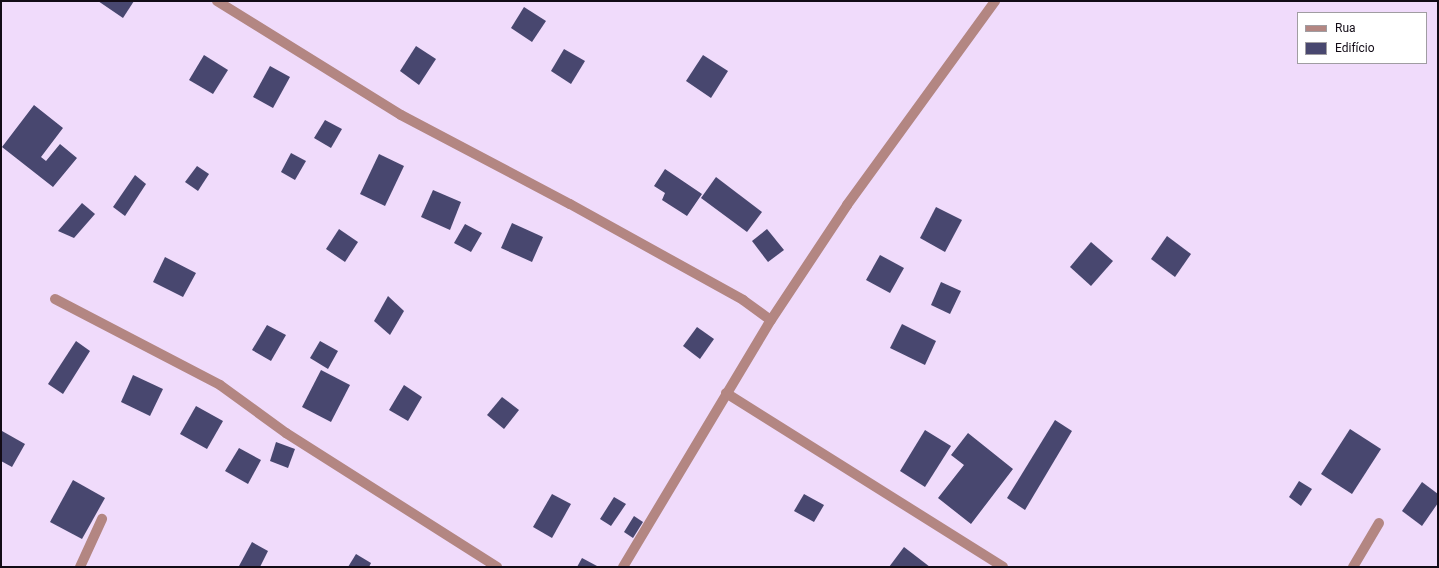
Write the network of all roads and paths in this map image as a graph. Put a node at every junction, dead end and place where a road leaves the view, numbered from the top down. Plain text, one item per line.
1 (217, 1) edge
2 (995, 1) edge
3 (56, 299) dead end
4 (771, 320) junction
5 (726, 393) junction
6 (102, 519) dead end
7 (1379, 523) dead end
8 (80, 567) edge
9 (498, 567) edge
10 (623, 567) edge
11 (1003, 567) edge
12 (1353, 567) edge

1 - 4 street
2 - 4 street
3 - 9 street
4 - 5 street
5 - 10 street
5 - 11 street
6 - 8 street
7 - 12 street

